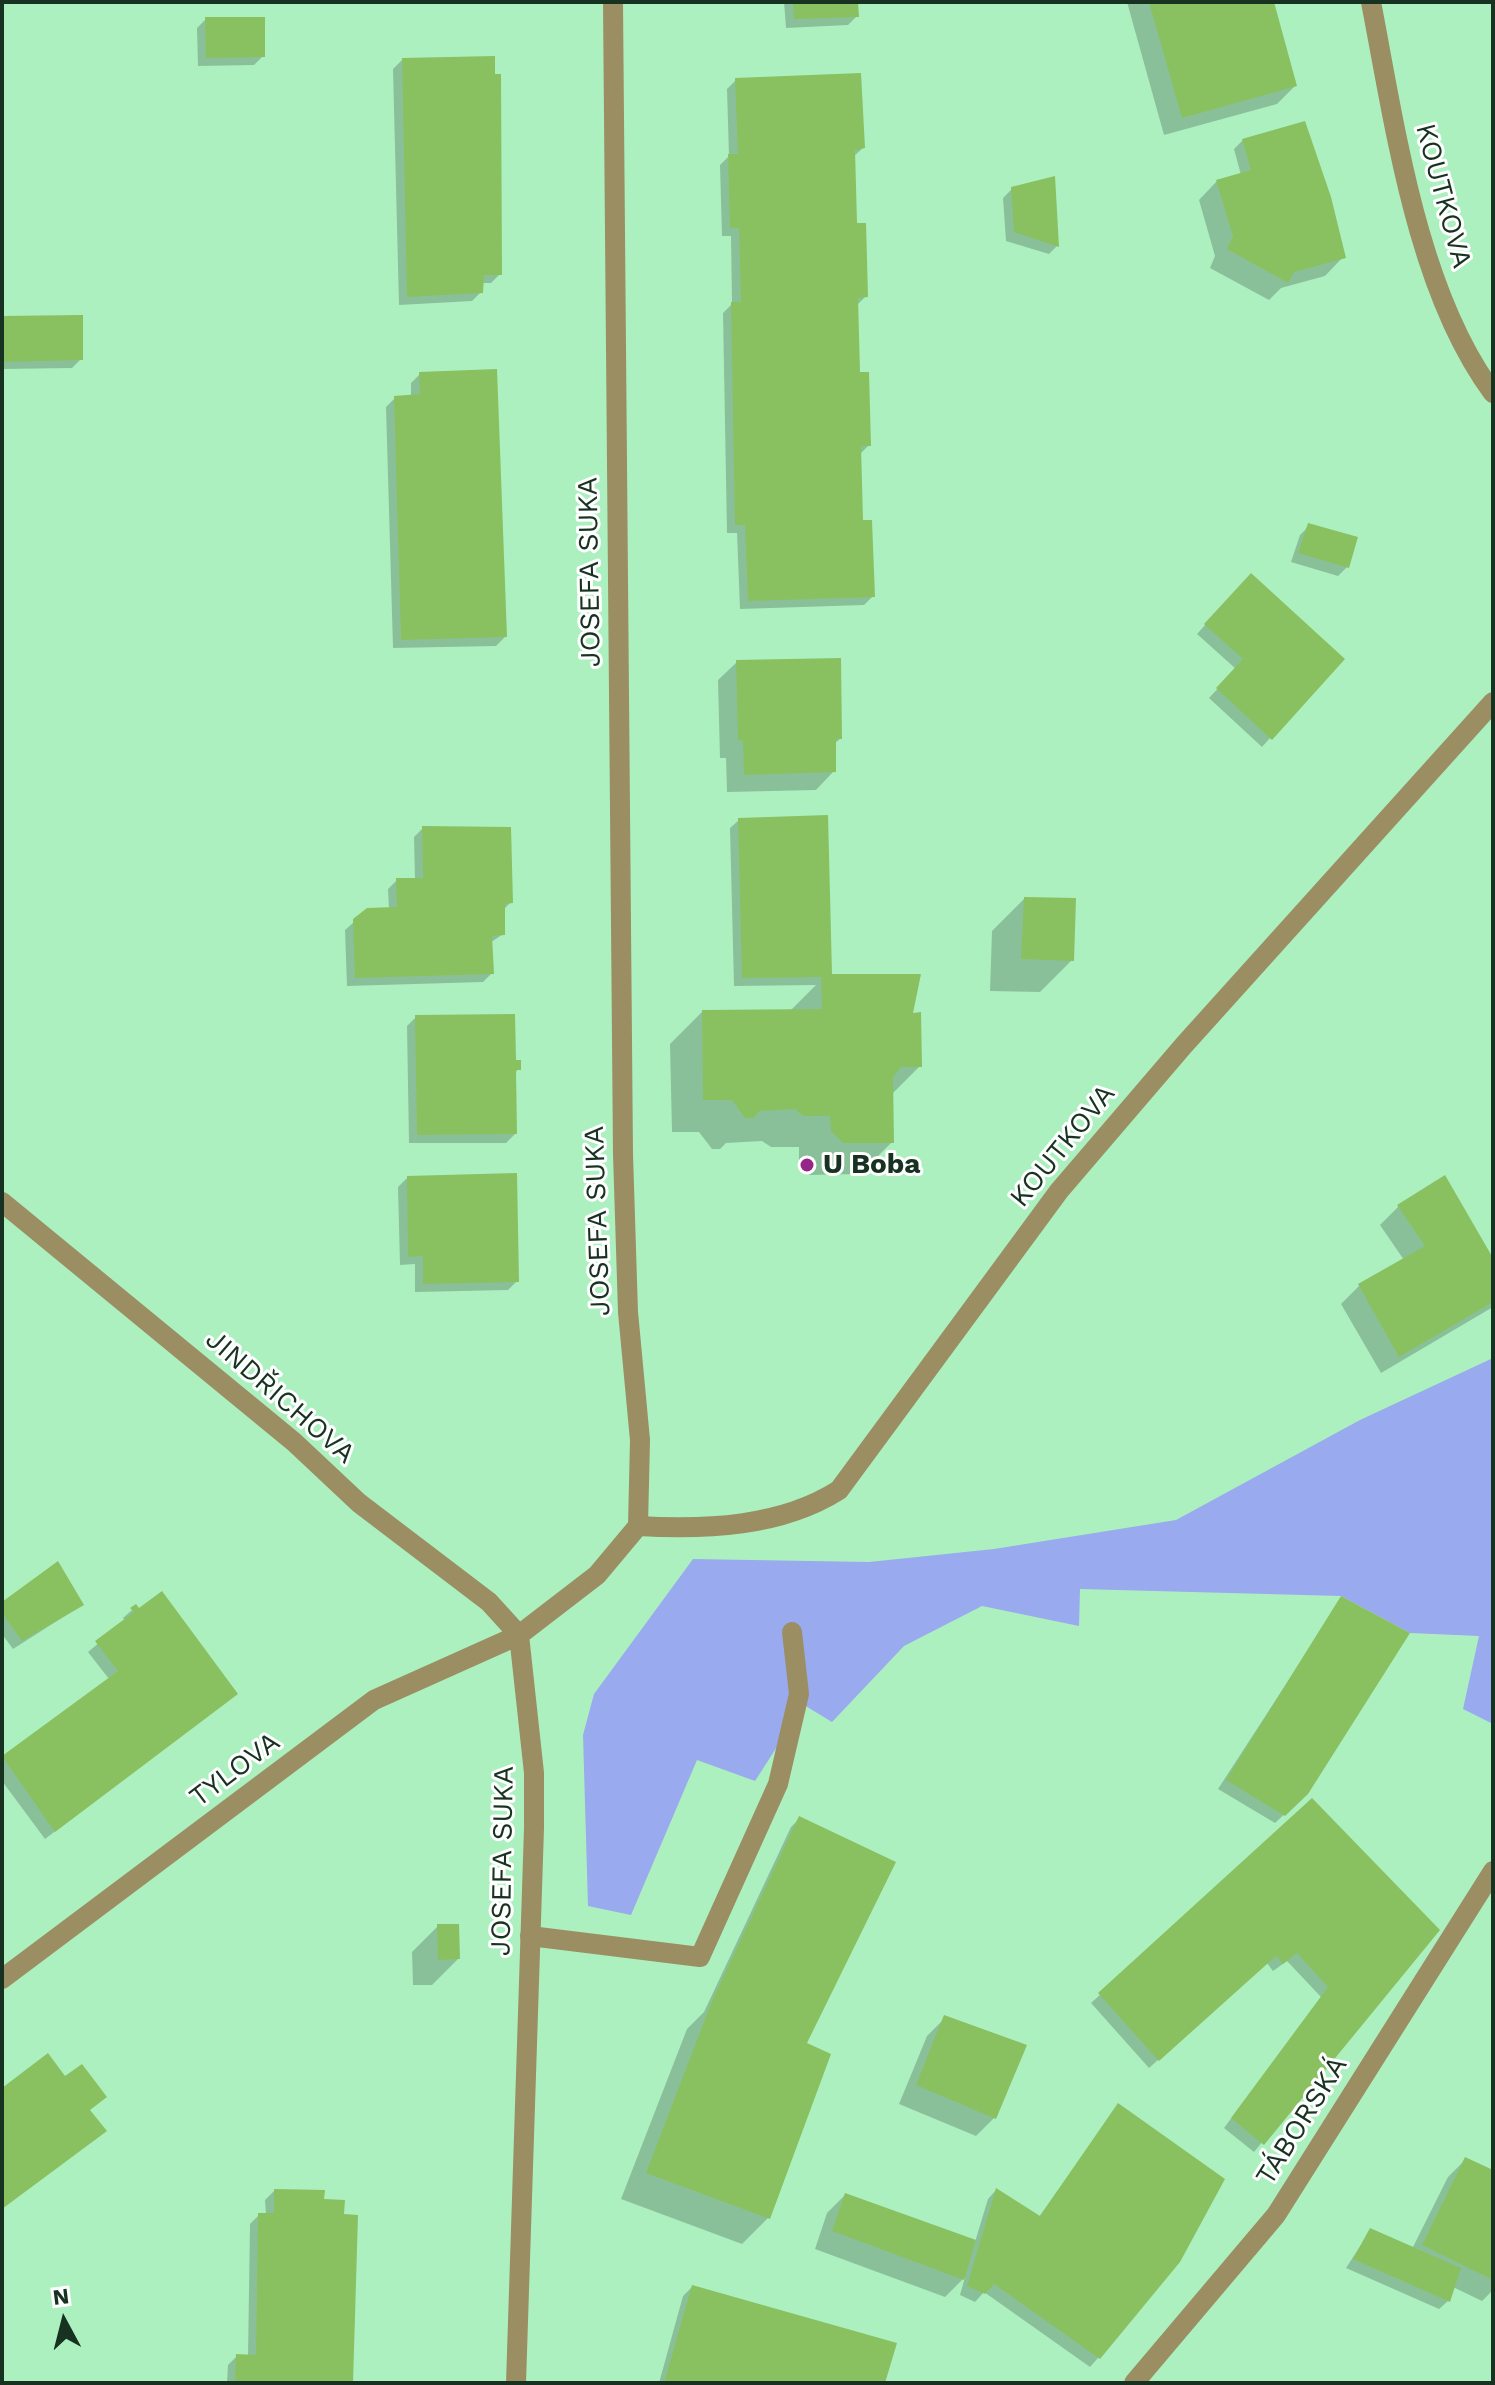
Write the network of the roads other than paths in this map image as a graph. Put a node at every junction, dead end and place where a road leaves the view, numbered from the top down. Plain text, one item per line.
1 (613, 2) edge
2 (1371, 2) edge
3 (1493, 393) edge
4 (1493, 702) edge
5 (2, 1202) edge
6 (638, 1526) junction
7 (792, 1632) dead end
8 (519, 1635) junction
9 (1493, 1871) edge
10 (530, 1936) junction
11 (2, 1979) edge
12 (516, 2383) edge
13 (1134, 2383) edge

1 - 6 street, JOSEFA SUKA
2 - 3 street, KOUTKOVA
4 - 6 street, KOUTKOVA
5 - 8 street, JINDŘICHOVA
6 - 8 street
7 - 10 street
8 - 10 street, JOSEFA SUKA
8 - 11 street, TYLOVA
9 - 13 street, TÁBORSKÁ
10 - 12 street, JOSEFA SUKA

